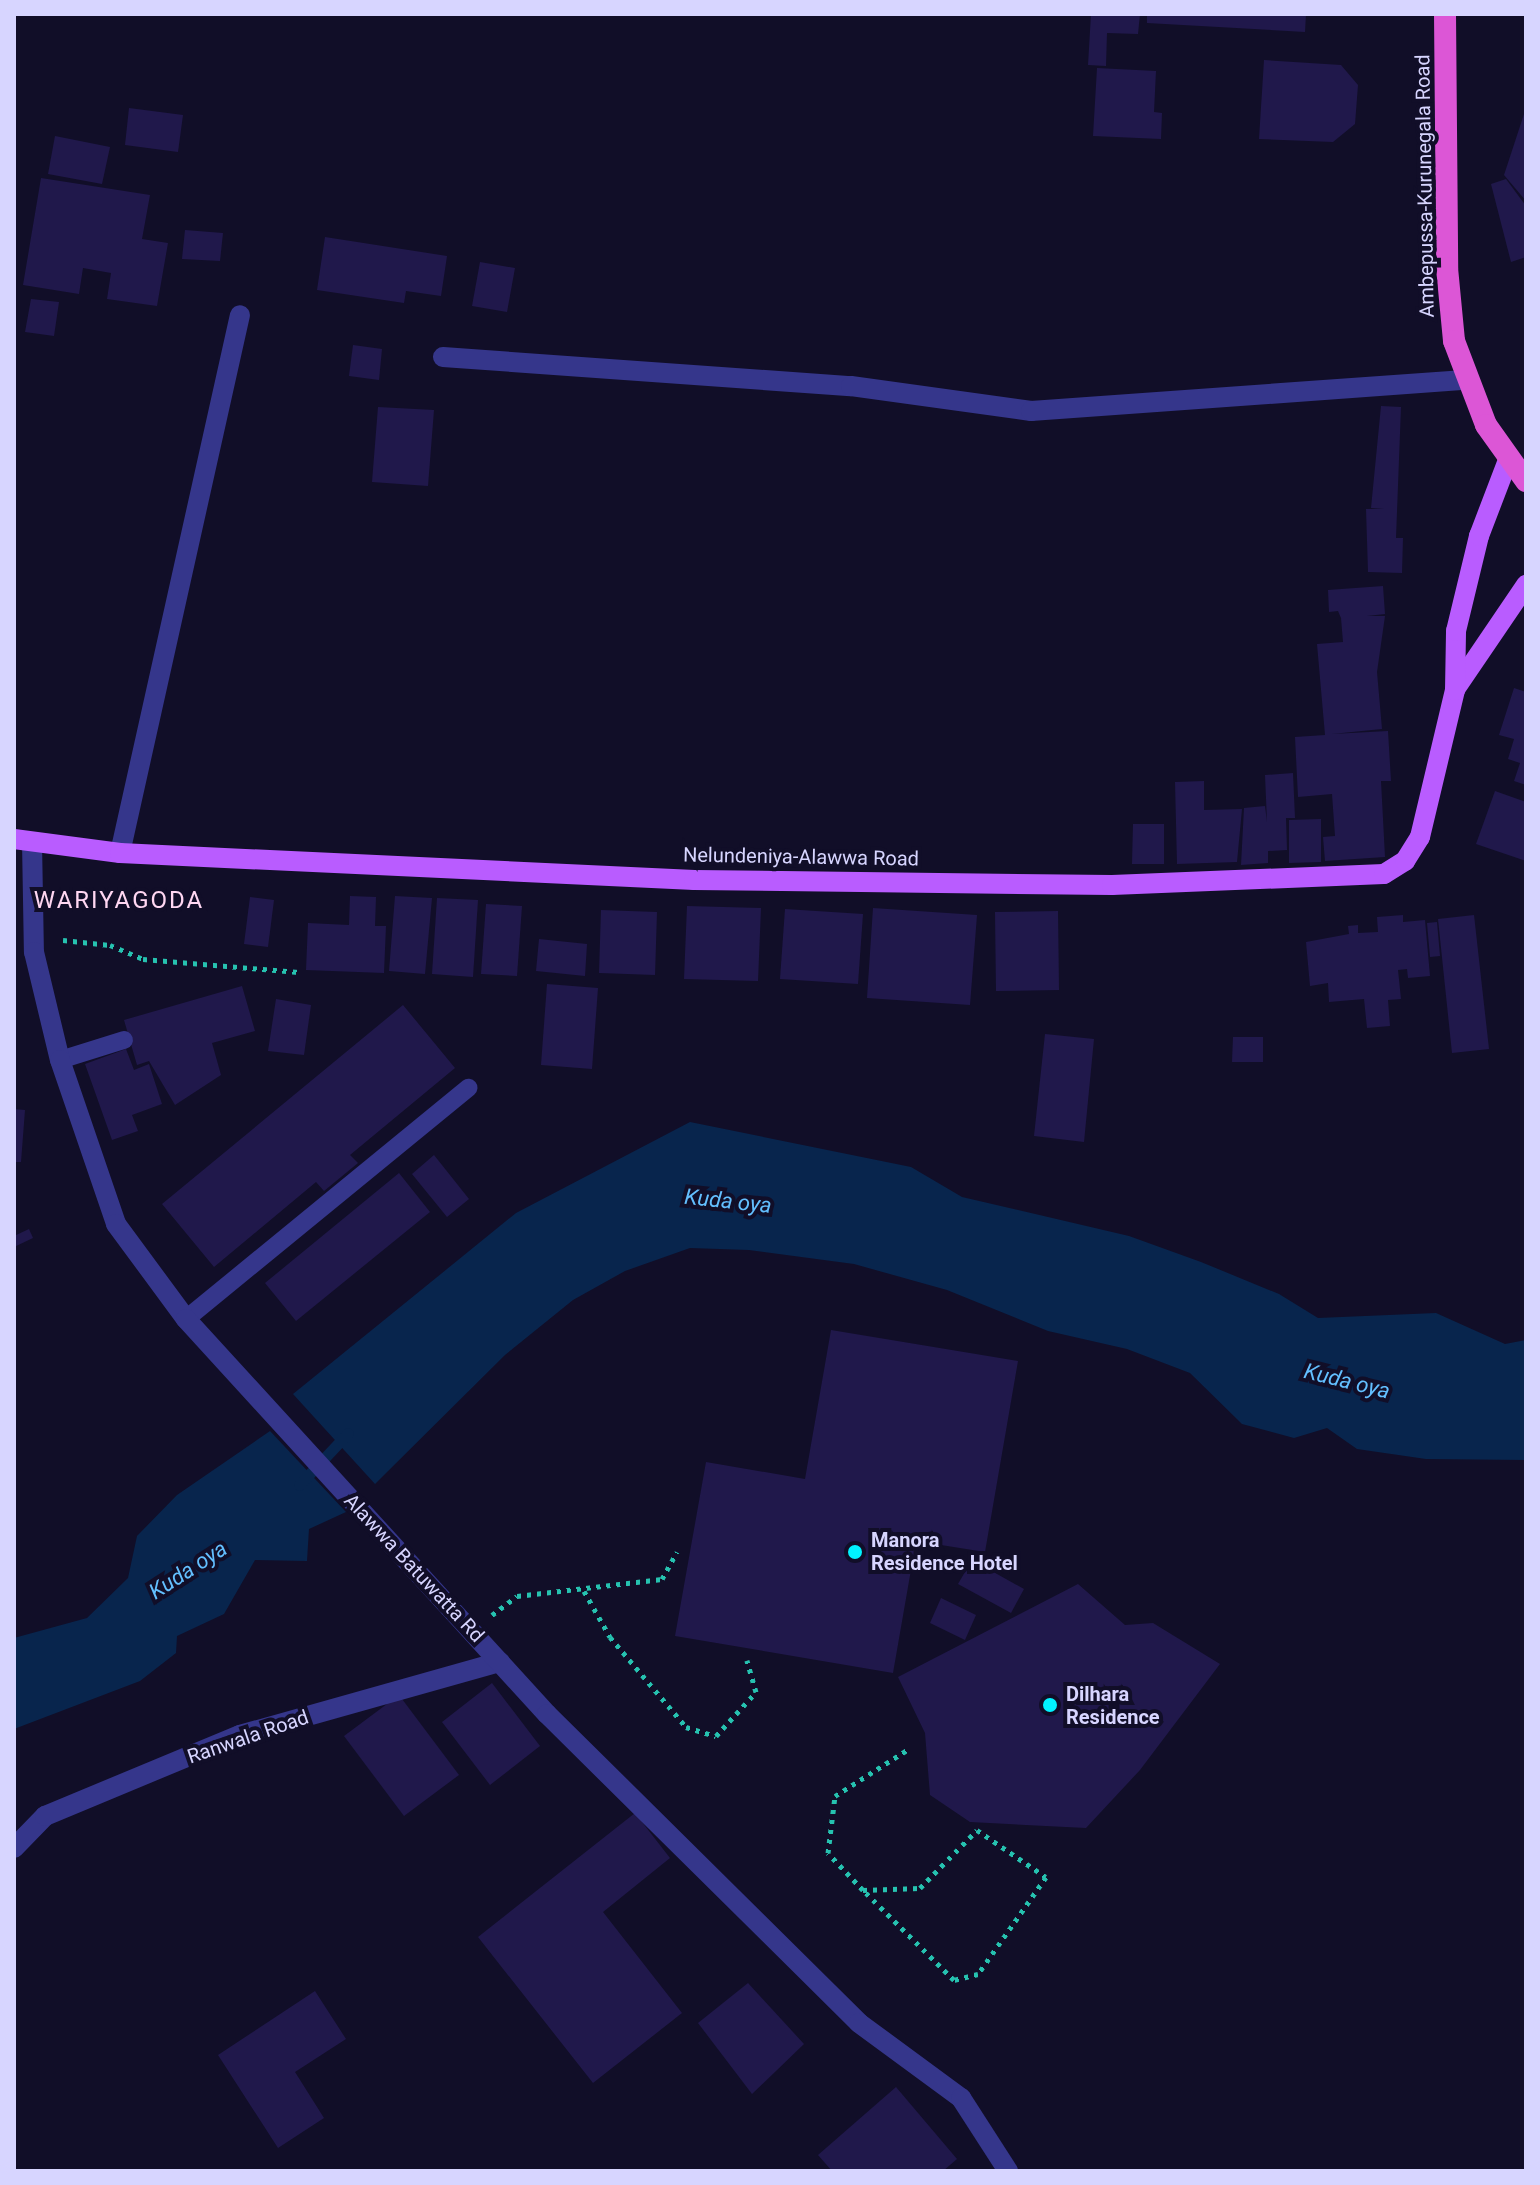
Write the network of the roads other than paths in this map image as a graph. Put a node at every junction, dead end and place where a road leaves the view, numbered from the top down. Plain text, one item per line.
1 (1445, 14) edge
2 (240, 315) dead end
3 (443, 357) dead end
4 (1465, 380) junction
5 (1508, 460) junction
6 (1526, 481) edge
7 (1526, 585) edge
8 (1455, 690) junction
9 (23, 841) edge
10 (120, 853) junction
11 (124, 1040) dead end
12 (60, 1060) junction
13 (468, 1088) dead end
14 (186, 1319) junction
15 (500, 1662) junction
16 (14, 1848) edge
17 (1008, 2171) edge

1 - 4 highway, Ambepussa-Kurunegala Road
2 - 10 street
3 - 4 street
4 - 5 highway, Ambepussa-Kurunegala Road
5 - 6 highway, Ambepussa-Kurunegala Road
5 - 8 main road, Nelundeniya-Alawwa Road
7 - 8 main road, Nelundeniya-Alawwa Road
8 - 10 main road, Nelundeniya-Alawwa Road
9 - 10 main road, Nelundeniya-Alawwa Road
9 - 12 street, Alawwa Batuwatta Rd
11 - 12 lane
12 - 14 street, Alawwa Batuwatta Rd
13 - 14 lane
14 - 15 street, Alawwa Batuwatta Rd
15 - 16 street, Ranwala Road
15 - 17 street, Alawwa Batuwatta Rd

